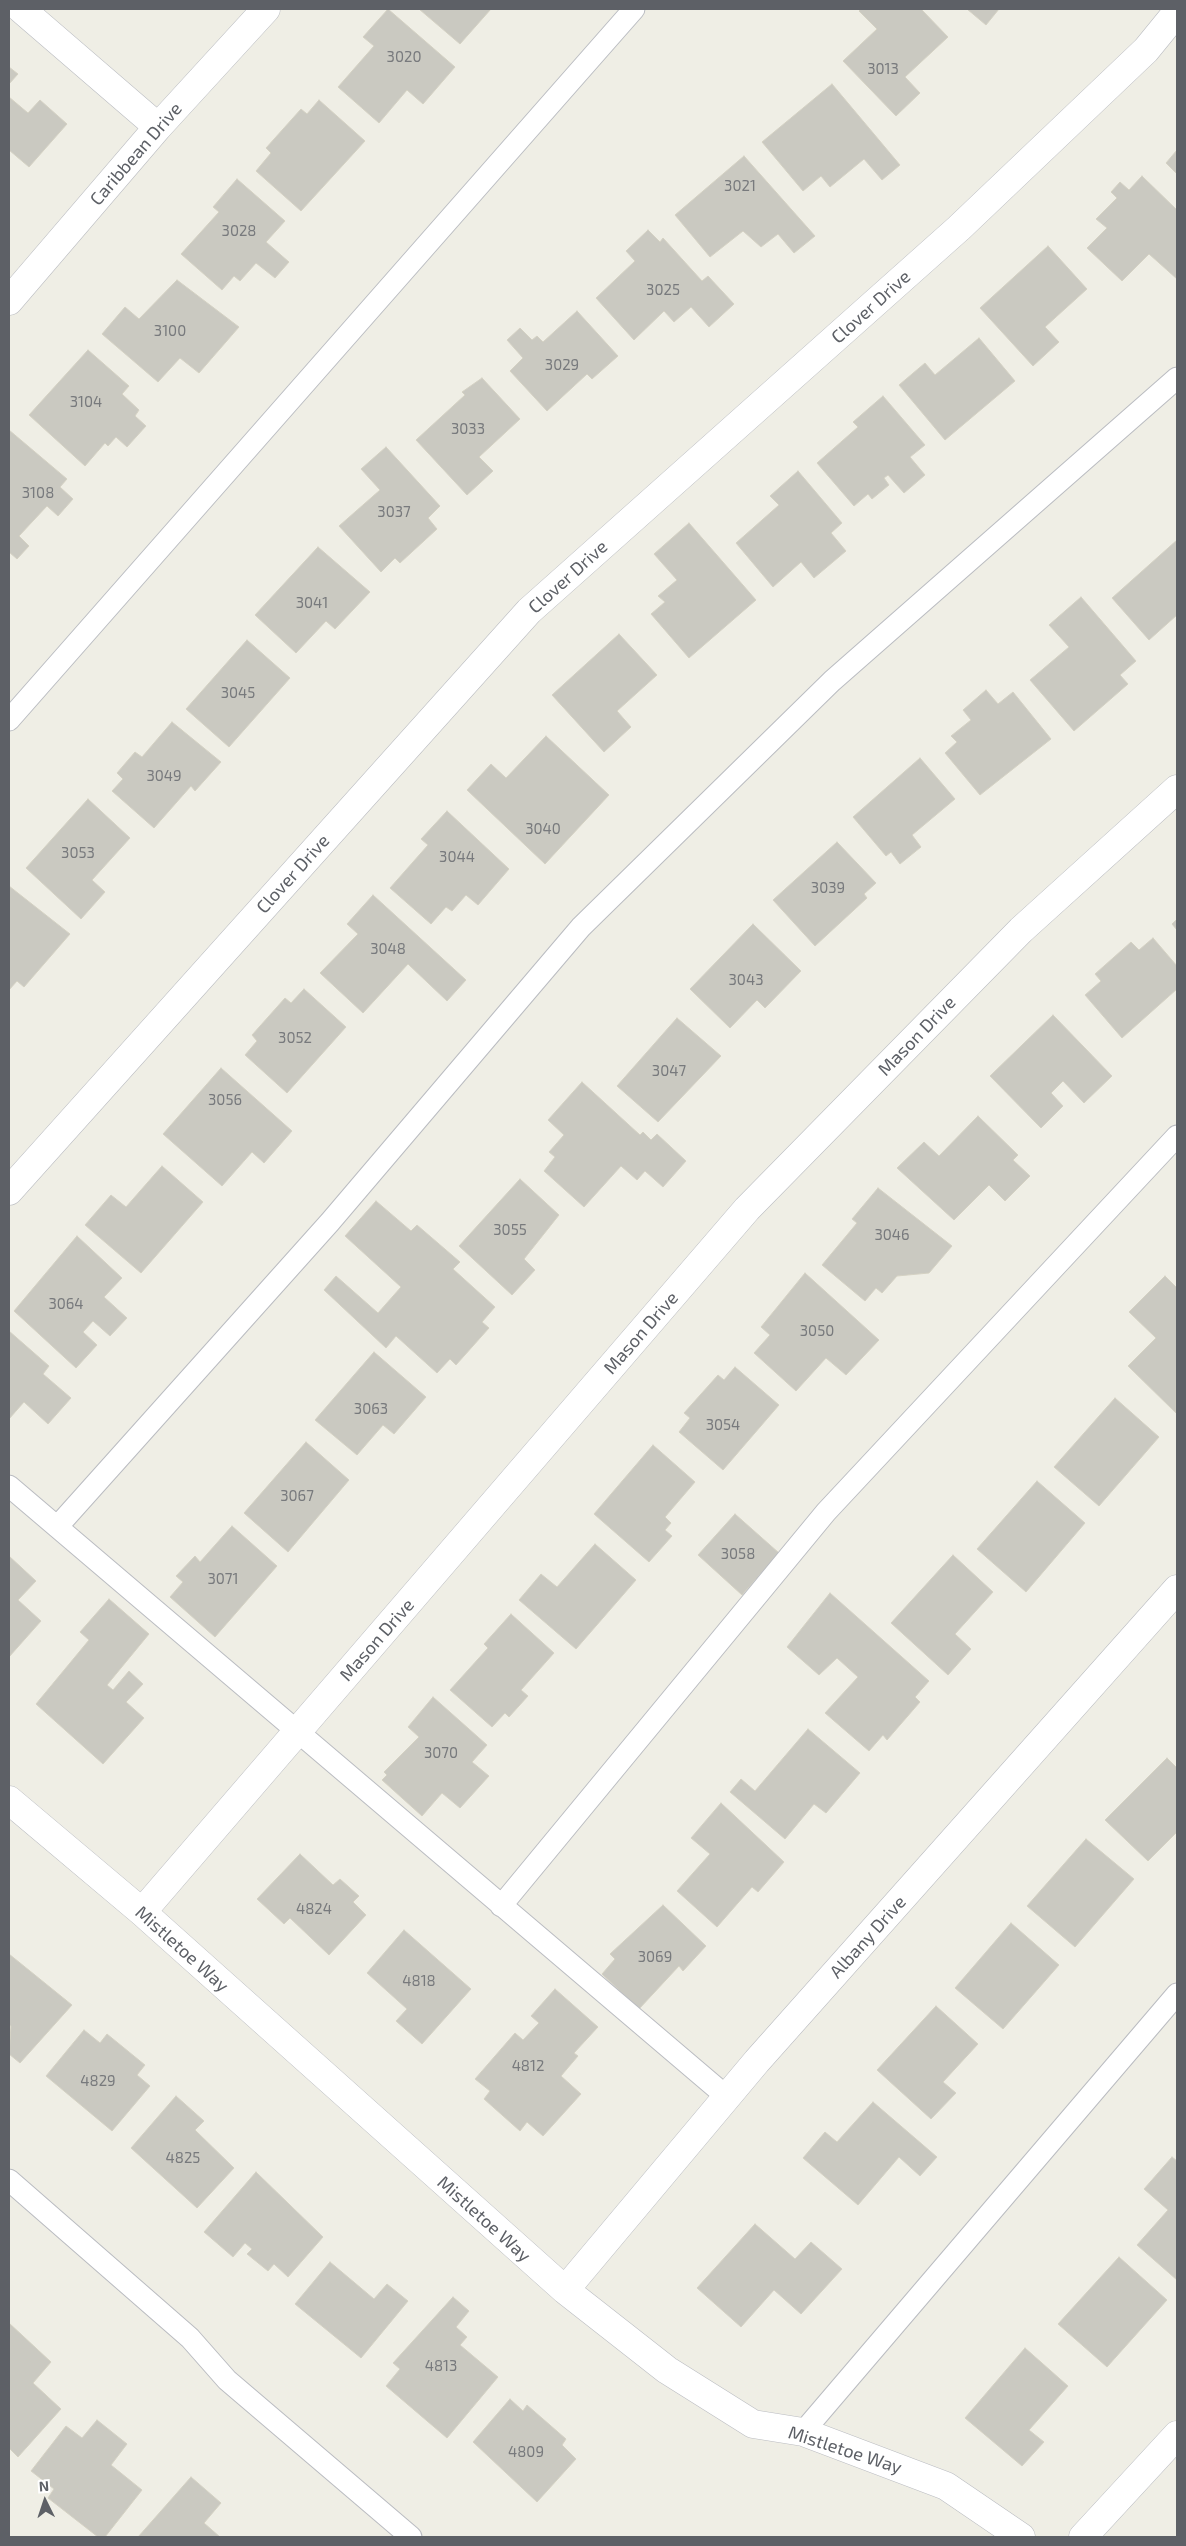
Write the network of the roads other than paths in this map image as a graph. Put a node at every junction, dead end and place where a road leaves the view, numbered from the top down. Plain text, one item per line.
1 (20, 9) edge
2 (266, 9) edge
3 (634, 9) edge
4 (1177, 12) edge
5 (158, 127) junction
6 (9, 301) edge
7 (1177, 378) edge
8 (9, 720) edge
9 (1177, 789) edge
10 (1177, 1136) edge
11 (9, 1191) edge
12 (9, 1486) edge
13 (57, 1527) junction
14 (1177, 1589) edge
15 (297, 1732) junction
16 (9, 1800) edge
17 (501, 1906) junction
18 (142, 1912) junction
19 (1177, 1994) edge
20 (727, 2097) junction
21 (9, 2180) edge
22 (564, 2290) junction
23 (803, 2432) junction
24 (1177, 2435) edge
25 (411, 2537) edge
26 (1021, 2537) edge
27 (1083, 2537) edge

1 - 5 street
2 - 5 street, Caribbean Drive
3 - 8 lane
4 - 11 street, Clover Drive
5 - 6 street, Caribbean Drive
7 - 13 lane
9 - 15 street, Mason Drive
10 - 17 lane
12 - 13 lane
13 - 15 lane
14 - 20 street, Albany Drive
15 - 17 lane
15 - 18 street, Mason Drive
16 - 18 street, Mistletoe Way
17 - 20 lane
18 - 22 street, Mistletoe Way
19 - 23 lane
20 - 22 street, Albany Drive
21 - 25 lane
22 - 23 street, Mistletoe Way
23 - 26 street, Mistletoe Way
24 - 27 street

